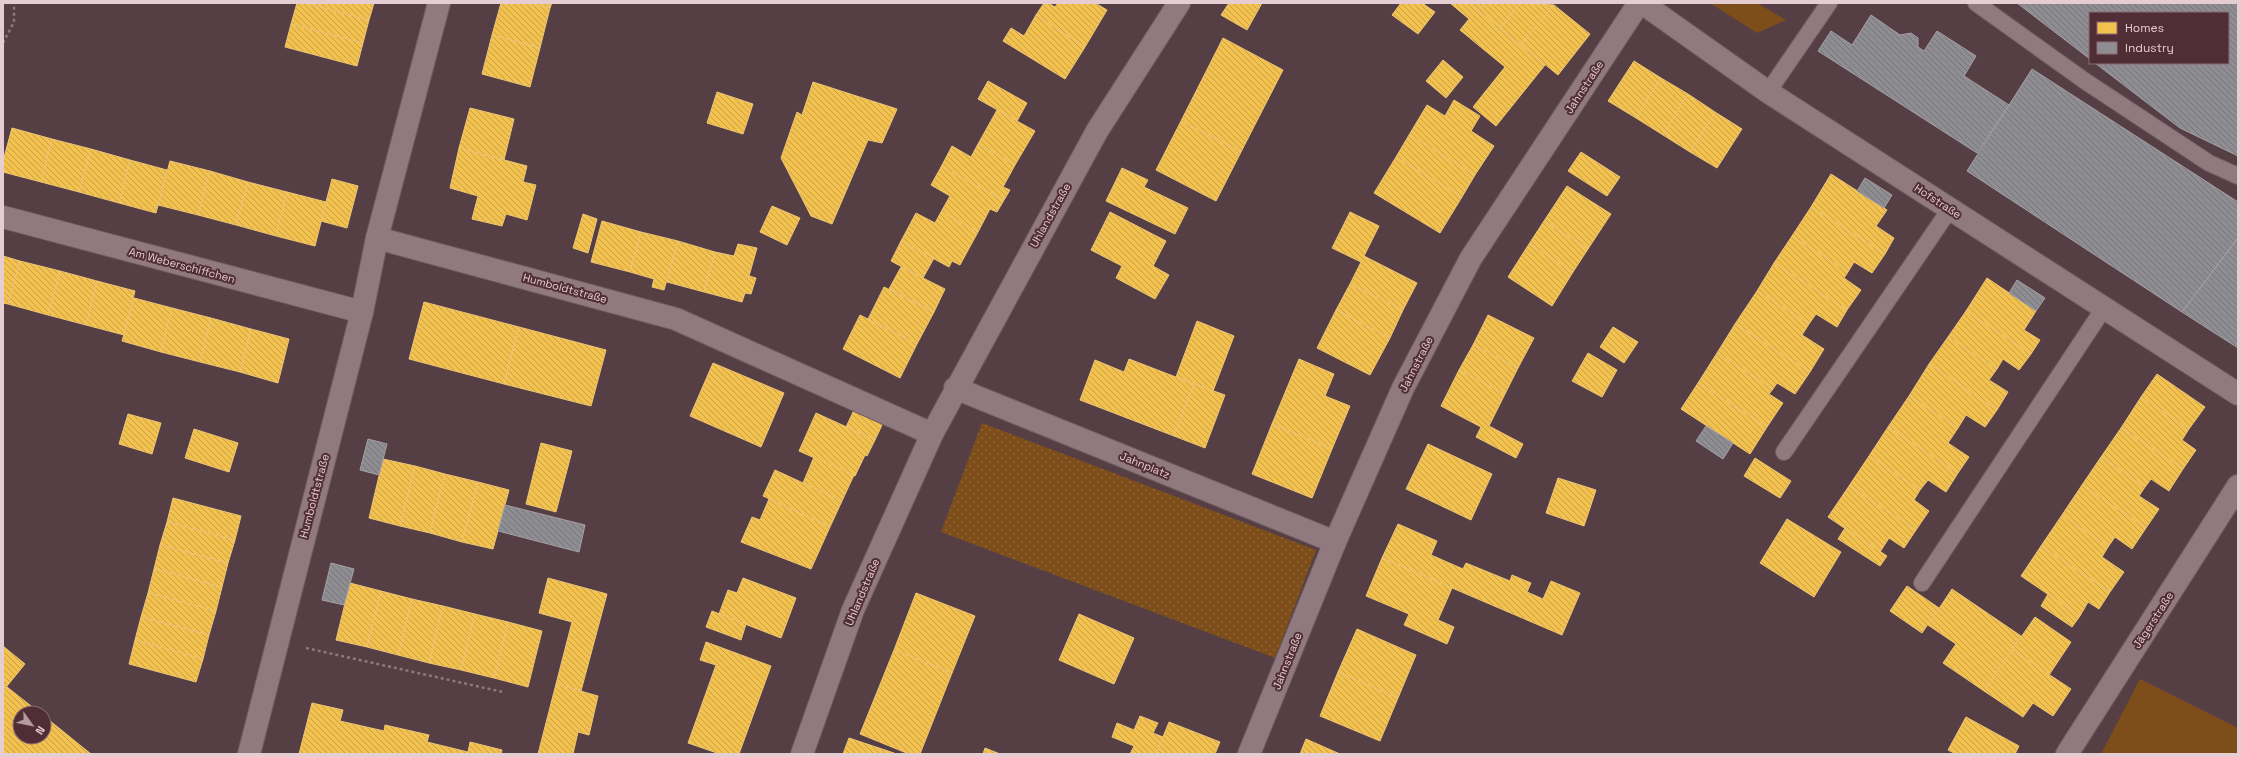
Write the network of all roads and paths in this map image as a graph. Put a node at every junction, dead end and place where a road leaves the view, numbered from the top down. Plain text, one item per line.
1 (14, 3) edge
2 (439, 3) edge
3 (1179, 3) edge
4 (1640, 3) edge
5 (1828, 3) edge
6 (1976, 3) edge
7 (3, 43) edge
8 (1768, 92) junction
9 (2238, 176) edge
10 (1950, 209) junction
11 (3, 217) edge
12 (378, 238) junction
13 (2104, 308) junction
14 (362, 312) junction
15 (955, 388) junction
16 (2238, 394) edge
17 (932, 434) junction
18 (1784, 452) dead end
19 (2238, 486) edge
20 (1335, 542) junction
21 (1922, 583) dead end
22 (300, 647) dead end
23 (503, 692) dead end
24 (249, 754) edge
25 (802, 754) edge
26 (1249, 754) edge
27 (2067, 754) edge

1 - 7 path
2 - 12 street, Humboldtstraße
3 - 15 street, Uhlandstraße
4 - 8 street, Hofstraße
4 - 20 street, Jahnstraße
5 - 8 lane
6 - 9 lane
8 - 10 street, Hofstraße
10 - 13 street, Hofstraße
10 - 18 lane
11 - 14 street, Am Weberschiffchen
12 - 14 street, Humboldtstraße
12 - 17 street, Humboldtstraße
13 - 16 street, Hofstraße
13 - 21 lane
14 - 24 street, Humboldtstraße
15 - 17 street, Uhlandstraße
15 - 20 street, Jahnplatz
17 - 25 street, Uhlandstraße
19 - 27 street, Jägerstraße
20 - 26 street, Jahnstraße
22 - 23 path

